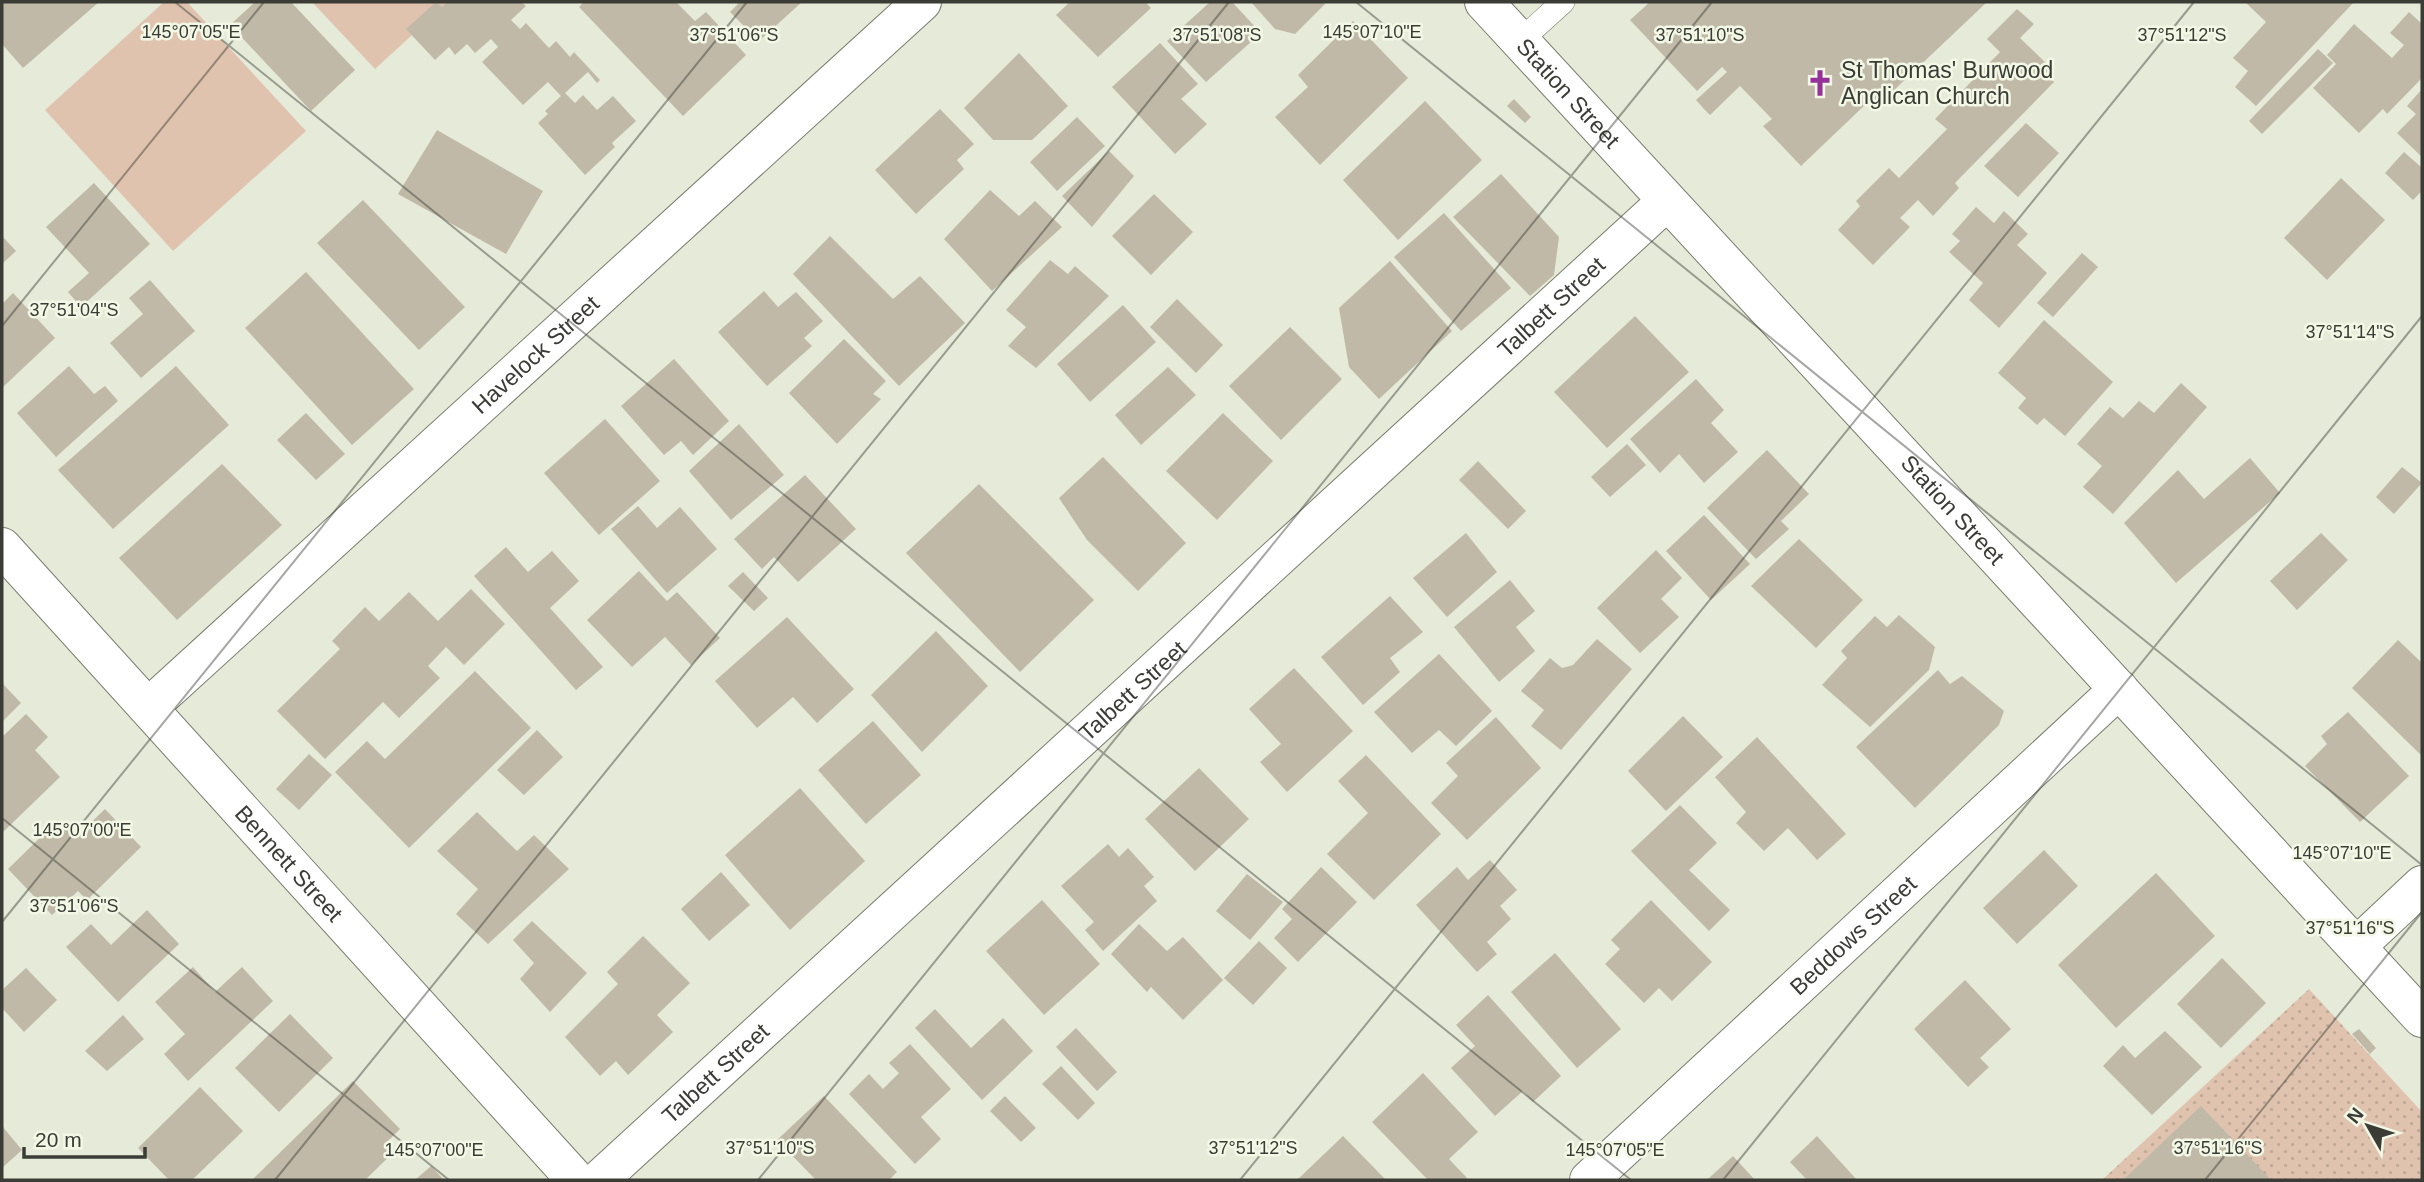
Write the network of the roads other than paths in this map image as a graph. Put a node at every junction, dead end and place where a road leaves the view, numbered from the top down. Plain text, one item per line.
1 (922, 2) edge
2 (1484, 2) edge
3 (1563, 2) edge
4 (1520, 41) junction
5 (1667, 201) junction
6 (2, 547) edge
7 (2119, 690) junction
8 (149, 706) junction
9 (2422, 885) edge
10 (2357, 946) junction
11 (2422, 1018) edge
12 (576, 1180) edge
13 (599, 1180) edge
14 (1589, 1180) edge

1 - 8 street, Havelock Street
2 - 4 street, Station Street
3 - 4 lane
4 - 5 street, Station Street
5 - 7 street, Station Street
5 - 13 street, Talbett Street
6 - 8 street, Bennett Street
7 - 10 street, Station Street
7 - 14 street, Beddows Street
8 - 12 street, Bennett Street
9 - 10 street
10 - 11 street, Station Street

